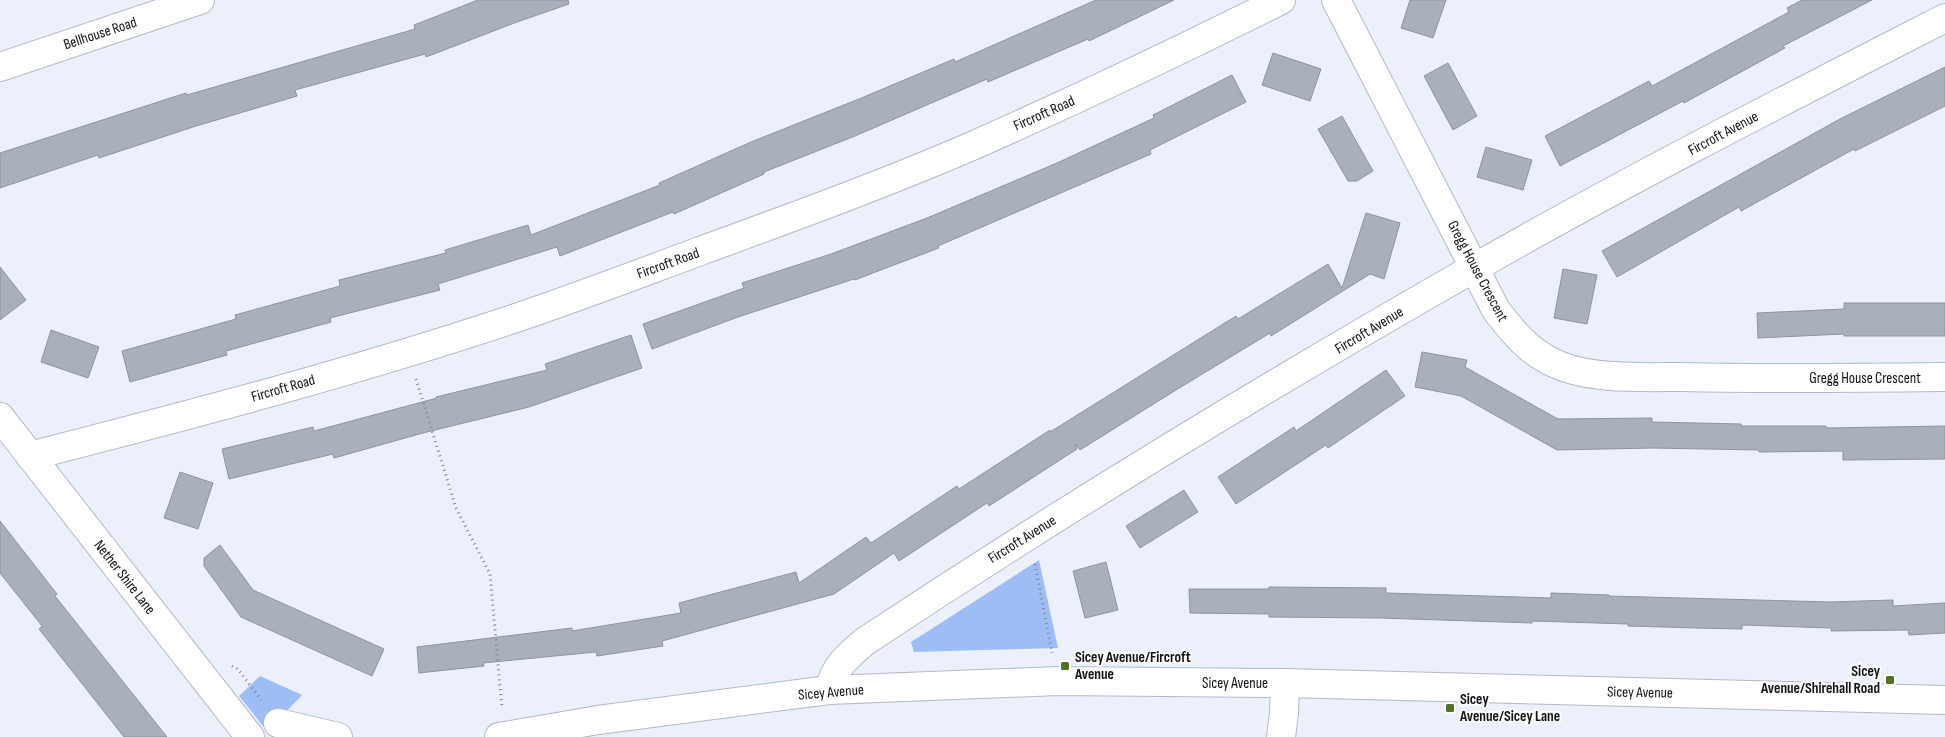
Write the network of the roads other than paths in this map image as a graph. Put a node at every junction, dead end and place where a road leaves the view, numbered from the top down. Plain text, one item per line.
1 (200, 0) edge
2 (1281, 0) edge
3 (1336, 0) edge
4 (1945, 18) edge
5 (0, 67) edge
6 (1475, 267) junction
7 (1945, 377) edge
8 (0, 417) edge
9 (30, 456) junction
10 (1285, 684) junction
11 (829, 690) junction
12 (1945, 700) edge
13 (278, 723) dead end
14 (502, 736) edge
15 (250, 737) edge
16 (338, 737) edge
17 (1281, 737) edge

1 - 5 street, Bellhouse Road
2 - 9 street, Fircroft Road
3 - 6 street, Gregg House Crescent
4 - 6 street, Fircroft Avenue
6 - 7 street, Gregg House Crescent
6 - 11 street, Fircroft Avenue
8 - 9 street, Nether Shire Lane
9 - 15 street, Nether Shire Lane
10 - 11 street, Sicey Avenue
10 - 12 street, Sicey Avenue
10 - 17 street
11 - 14 street, Sicey Avenue
13 - 16 street

